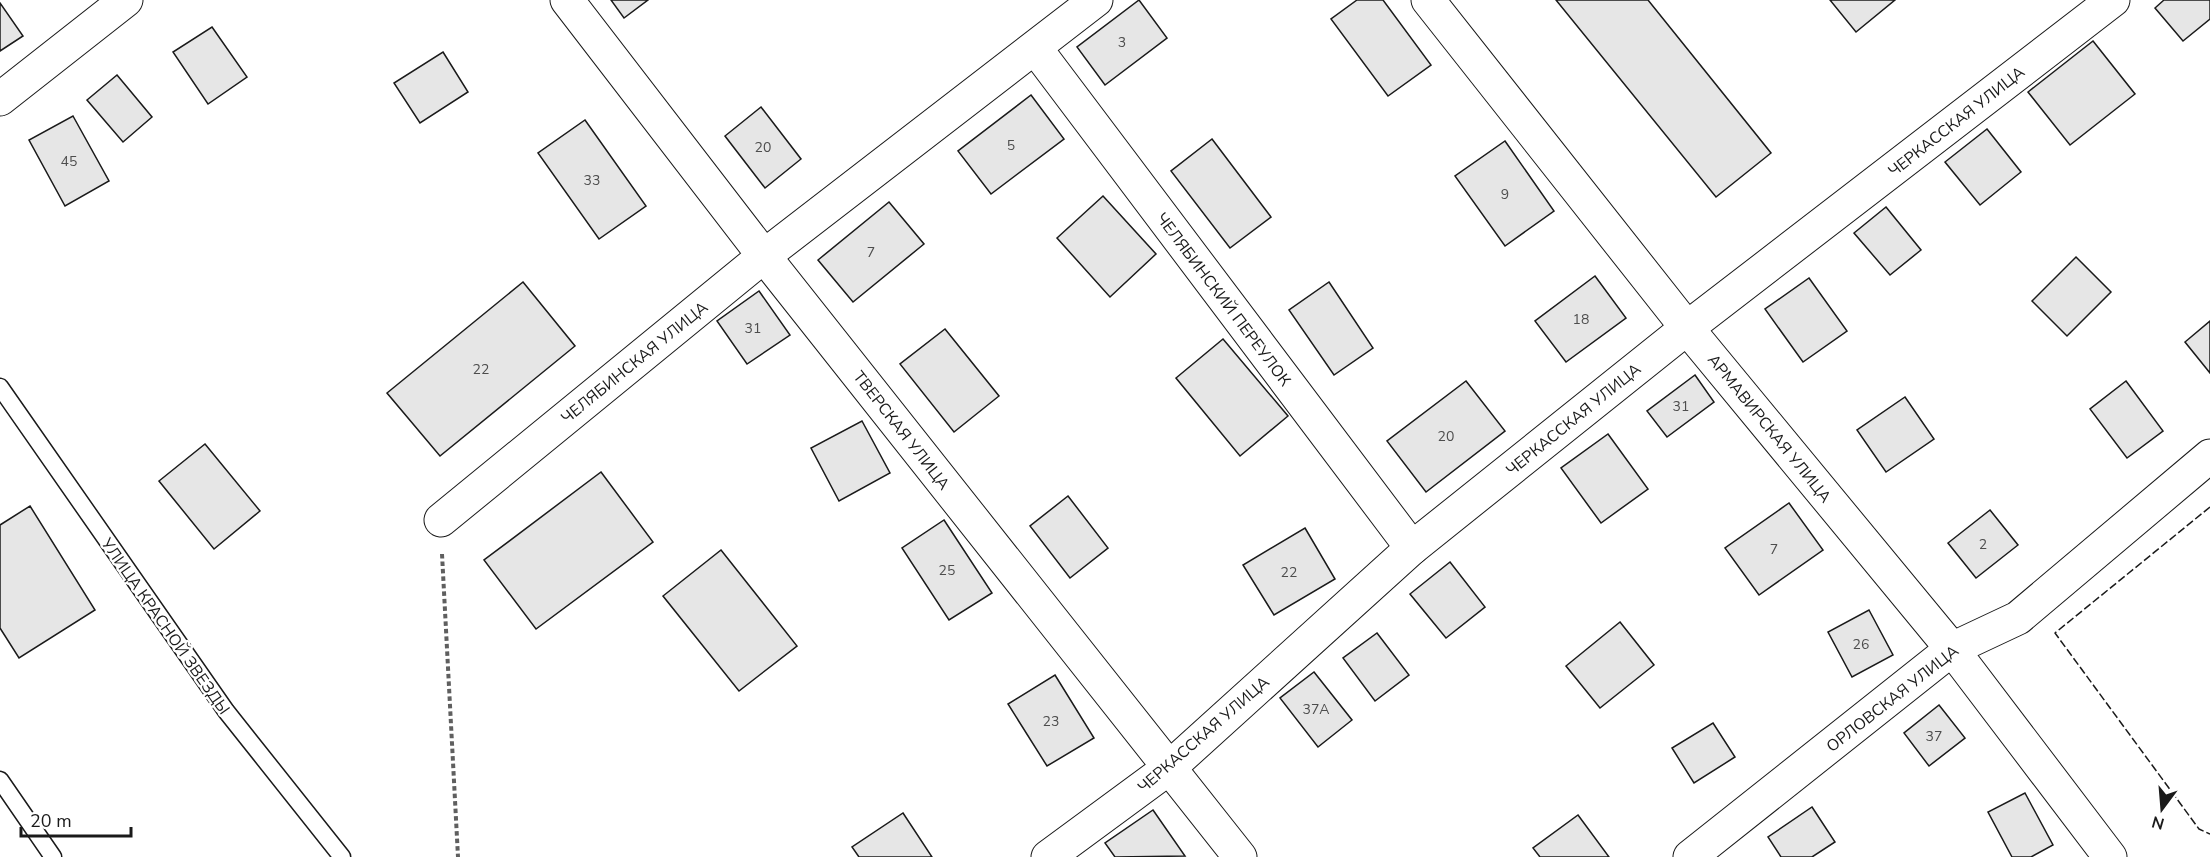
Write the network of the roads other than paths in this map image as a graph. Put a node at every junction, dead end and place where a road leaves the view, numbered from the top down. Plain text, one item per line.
1 (126, 0) edge
2 (567, 0) edge
3 (1096, 0) edge
4 (1428, 0) edge
5 (2113, 0) edge
6 (1036, 49) junction
7 (0, 99) edge
8 (764, 256) junction
9 (1687, 328) junction
10 (0, 387) edge
11 (2210, 456) edge
12 (441, 520) road end
13 (1412, 548) junction
14 (1952, 649) junction
15 (1169, 768) junction
16 (0, 780) edge
17 (53, 857) edge
18 (342, 857) edge
19 (1048, 857) edge
20 (1240, 857) edge
21 (1690, 857) edge
22 (2110, 857) edge

1 - 7 street
2 - 8 street, ТВЕРСКАЯ УЛИЦА
3 - 6 street, ЧЕЛЯБИНСКАЯ УЛИЦА
4 - 9 street, АРМАВИРСКАЯ УЛИЦА
5 - 9 street, ЧЕРКАССКАЯ УЛИЦА
6 - 8 street, ЧЕЛЯБИНСКАЯ УЛИЦА
6 - 13 street, ЧЕЛЯБИНСКИЙ ПЕРЕУЛОК
8 - 12 street, ЧЕЛЯБИНСКАЯ УЛИЦА
8 - 15 street, ТВЕРСКАЯ УЛИЦА
9 - 13 street, ЧЕРКАССКАЯ УЛИЦА
9 - 14 street, АРМАВИРСКАЯ УЛИЦА
10 - 18 lane, УЛИЦА КРАСНОЙ ЗВЕЗДЫ
11 - 14 street, ОРЛОВСКАЯ УЛИЦА
13 - 15 street, ЧЕРКАССКАЯ УЛИЦА
14 - 21 street, ОРЛОВСКАЯ УЛИЦА
14 - 22 street, АРМАВИРСКАЯ УЛИЦА
15 - 19 street, ЧЕРКАССКАЯ УЛИЦА
15 - 20 street, ТВЕРСКАЯ УЛИЦА
16 - 17 lane

